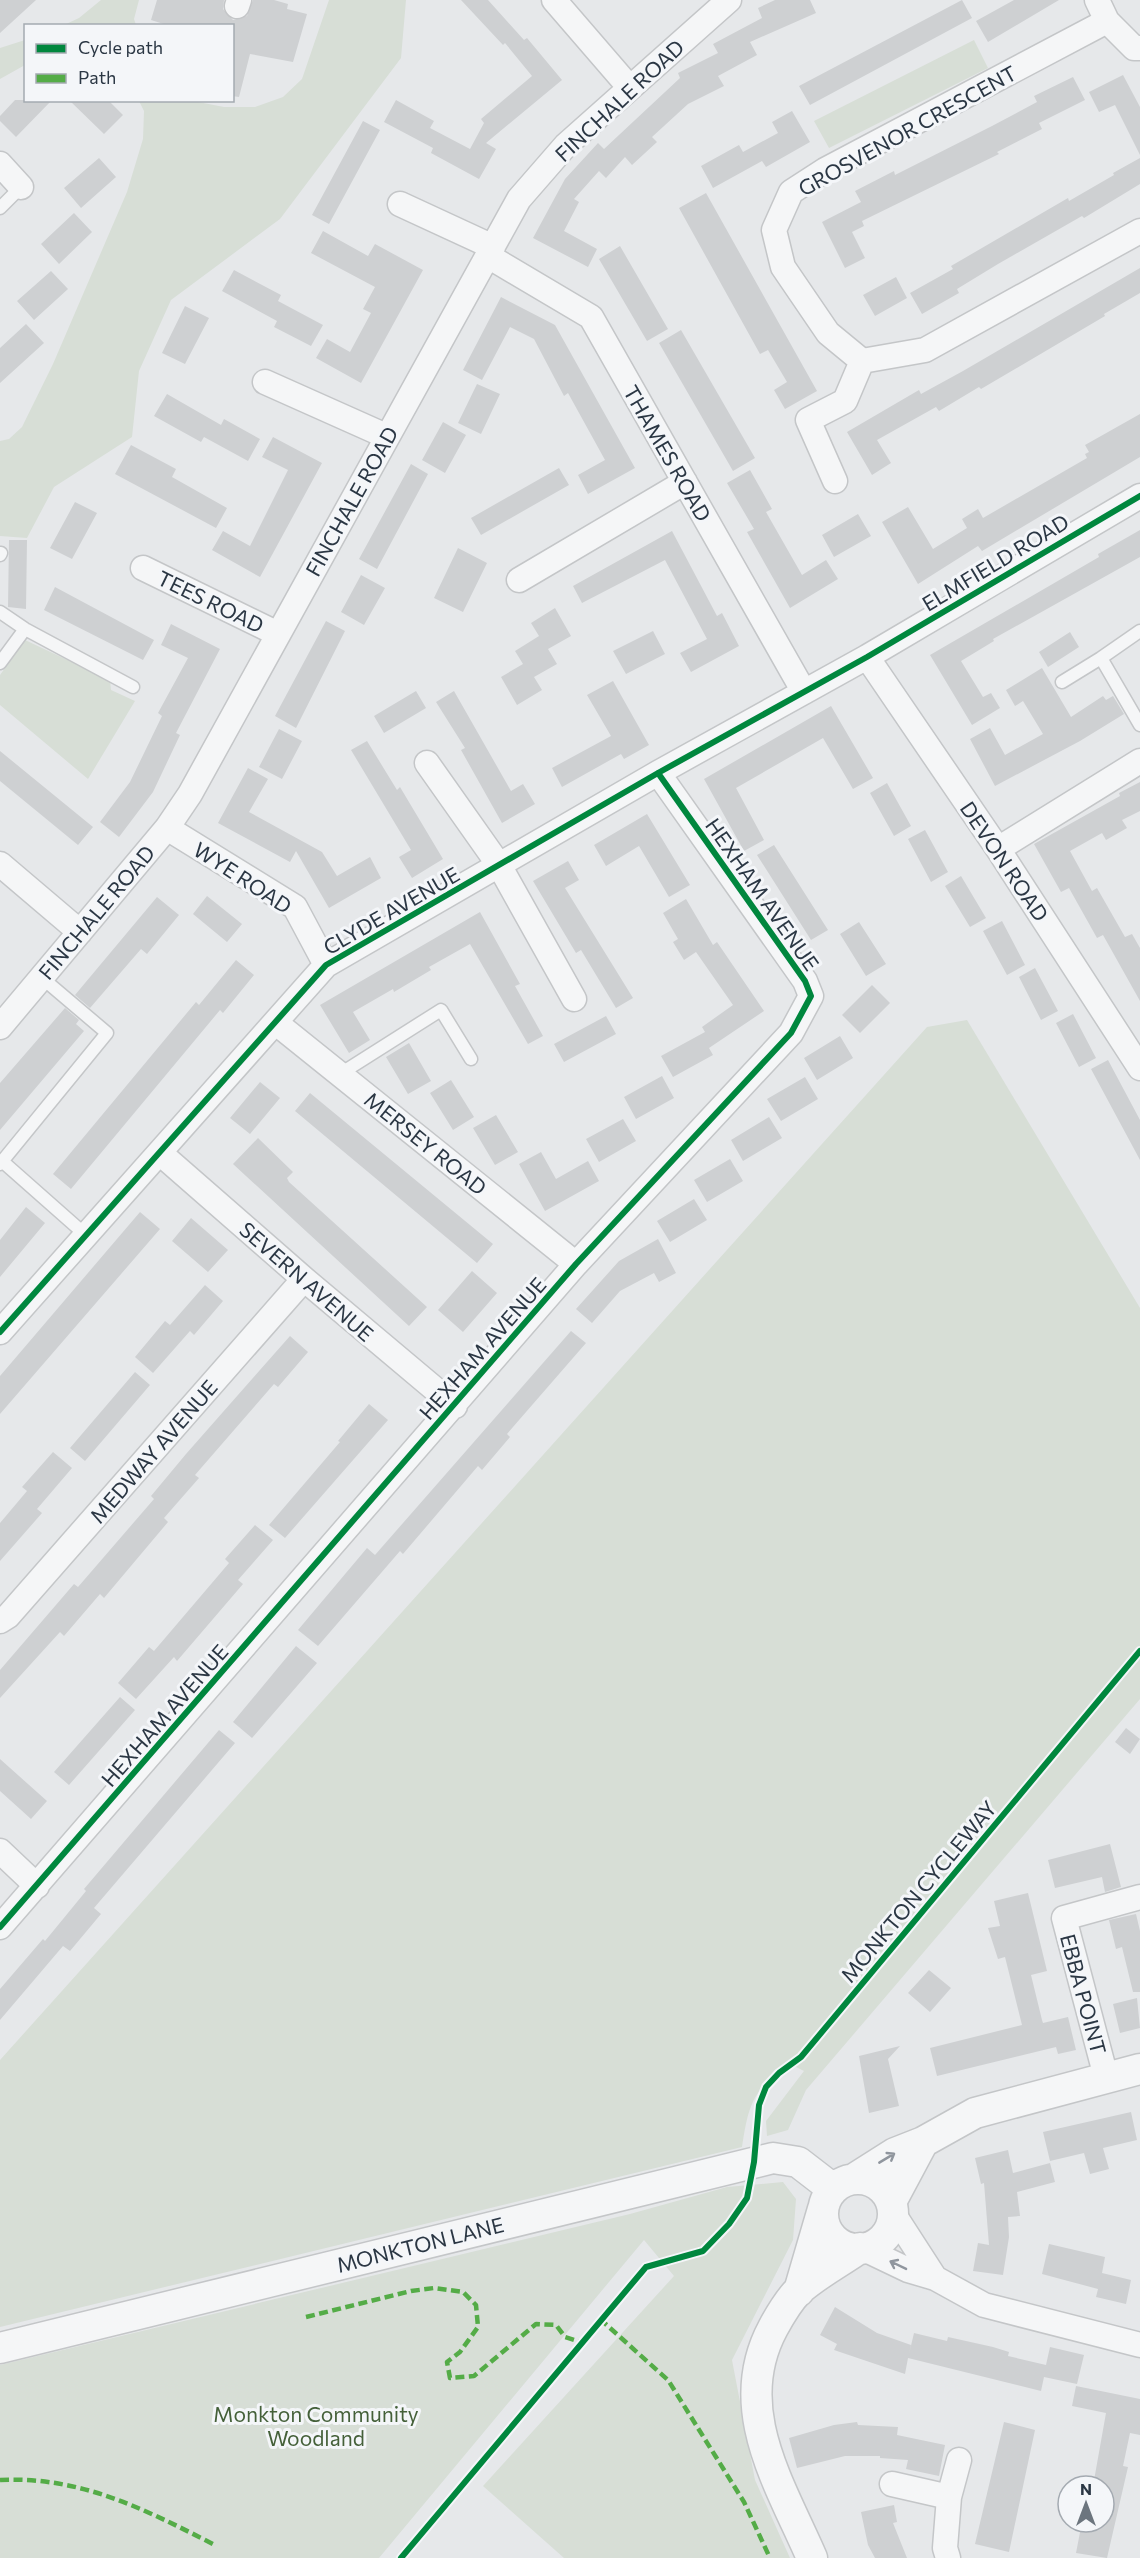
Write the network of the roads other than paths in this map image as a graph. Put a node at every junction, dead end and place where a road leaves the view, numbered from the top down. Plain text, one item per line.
1 (554, 0) edge
2 (729, 0) edge
3 (1102, 11) edge
4 (1140, 48) edge
5 (630, 88) junction
6 (0, 164) edge
7 (21, 187) joint
8 (400, 204) dead end
9 (0, 208) edge
10 (1140, 231) edge
11 (491, 252) junction
12 (862, 361) junction
13 (265, 382) dead end
14 (386, 436) junction
15 (836, 481) dead end
16 (685, 482) junction
17 (1140, 495) edge
18 (143, 568) dead end
19 (519, 580) dead end
20 (0, 612) edge
21 (25, 629) junction
22 (1140, 631) edge
23 (278, 634) junction
24 (867, 657) junction
25 (1101, 658) junction
26 (0, 663) edge
27 (1062, 682) dead end
28 (133, 687) dead end
29 (804, 692) junction
30 (1140, 725) edge
31 (1140, 762) edge
32 (427, 763) dead end
33 (658, 773) junction
34 (167, 828) junction
35 (998, 849) junction
36 (0, 864) edge
37 (499, 865) junction
38 (80, 932) junction
39 (326, 966) junction
40 (41, 977) junction
41 (574, 999) dead end
42 (276, 1023) junction
43 (0, 1027) edge
44 (471, 1059) dead end
45 (1140, 1068) edge
46 (340, 1074) junction
47 (161, 1154) junction
48 (1, 1163) edge
49 (88, 1237) junction
50 (576, 1264) junction
51 (303, 1279) junction
52 (0, 1332) edge
53 (455, 1406) junction
54 (0, 1621) edge
55 (0, 1851) edge
56 (37, 1886) junction
57 (1140, 1897) edge
58 (0, 1927) edge
59 (1140, 2069) edge
60 (1106, 2077) junction
61 (923, 2142) junction
62 (837, 2192) junction
63 (892, 2208) junction
64 (861, 2248) junction
65 (935, 2278) junction
66 (799, 2291) junction
67 (1140, 2345) edge
68 (0, 2348) edge
69 (958, 2460) dead end
70 (892, 2484) dead end
71 (949, 2497) junction
72 (812, 2558) edge
73 (948, 2558) edge

1 - 5 street
2 - 5 street, FINCHALE ROAD
3 - 4 street
3 - 12 street, GROSVENOR CRESCENT
5 - 11 street, FINCHALE ROAD
6 - 7 street
7 - 9 lane
8 - 11 street, THAMES ROAD
10 - 12 street
11 - 14 street, FINCHALE ROAD
11 - 16 street, THAMES ROAD
12 - 15 street
13 - 14 street
14 - 23 street, FINCHALE ROAD
16 - 19 street
16 - 29 street, THAMES ROAD
17 - 24 street, ELMFIELD ROAD
18 - 23 street, TEES ROAD
20 - 21 lane
21 - 26 lane
21 - 28 lane
22 - 25 lane
23 - 34 street, FINCHALE ROAD
24 - 29 street, CLYDE AVENUE
24 - 35 street, DEVON ROAD
25 - 27 lane
25 - 30 lane
29 - 33 street, CLYDE AVENUE
31 - 35 street
32 - 37 street
33 - 37 street, CLYDE AVENUE
33 - 50 street, HEXHAM AVENUE
34 - 38 street, FINCHALE ROAD
34 - 39 street, WYE ROAD
35 - 45 street, DEVON ROAD
36 - 38 street
37 - 39 street, CLYDE AVENUE
37 - 41 street
38 - 40 street, FINCHALE ROAD
39 - 42 street, CLYDE AVENUE
40 - 43 street, FINCHALE ROAD
40 - 48 lane
42 - 46 street, MERSEY ROAD
42 - 47 street, CLYDE AVENUE
44 - 46 lane
46 - 50 street, MERSEY ROAD
47 - 49 street, CLYDE AVENUE
47 - 51 street, SEVERN AVENUE
48 - 49 lane
49 - 52 street, CLYDE AVENUE
50 - 53 street, HEXHAM AVENUE
51 - 53 street, SEVERN AVENUE
51 - 54 street, MEDWAY AVENUE
53 - 56 street, HEXHAM AVENUE
55 - 56 street
56 - 58 street, HEXHAM AVENUE
57 - 60 street, EBBA POINT
59 - 60 street
60 - 61 street
62 -> 61 street
61 - 63 street
62 - 63 street, MONKTON LANE
62 - 64 street
62 - 66 street
62 - 68 street, MONKTON LANE
63 - 64 street
63 - 65 street
65 -> 64 street
64 - 66 street
65 - 67 street
66 - 72 street
69 - 71 street
70 - 71 street
71 - 73 street

